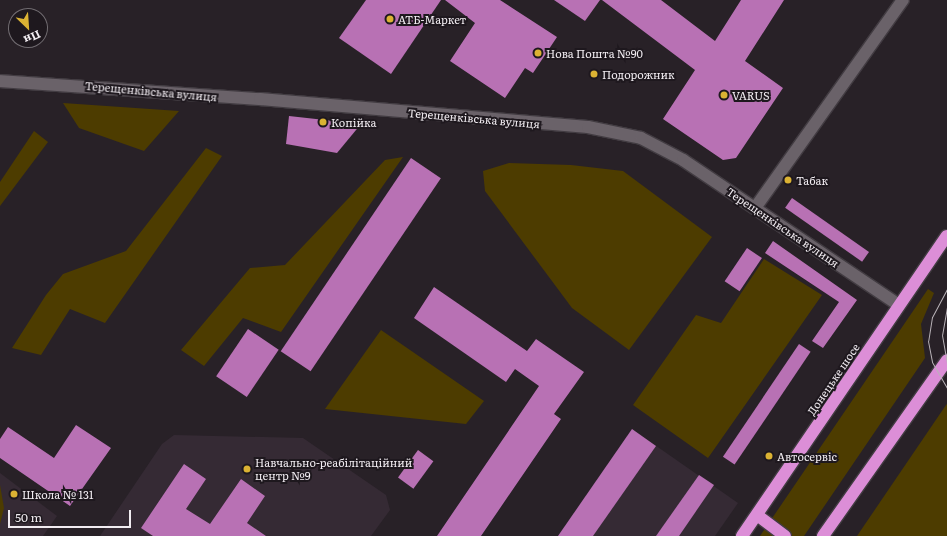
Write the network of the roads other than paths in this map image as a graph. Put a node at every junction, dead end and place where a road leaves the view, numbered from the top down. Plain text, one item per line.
1 (903, 0) edge
2 (0, 81) edge
3 (755, 208) junction
4 (947, 236) edge
5 (899, 305) junction
6 (947, 361) edge
7 (757, 515) junction
8 (742, 536) edge
9 (785, 536) edge
10 (824, 536) edge

1 - 3 street
2 - 3 street, Терещенківська вулиця
3 - 5 street, Терещенківська вулиця
4 - 5 highway, Донецьке шосе
5 - 7 highway, Донецьке шосе
6 - 10 highway
7 - 8 highway, Донецьке шосе
7 - 9 highway

